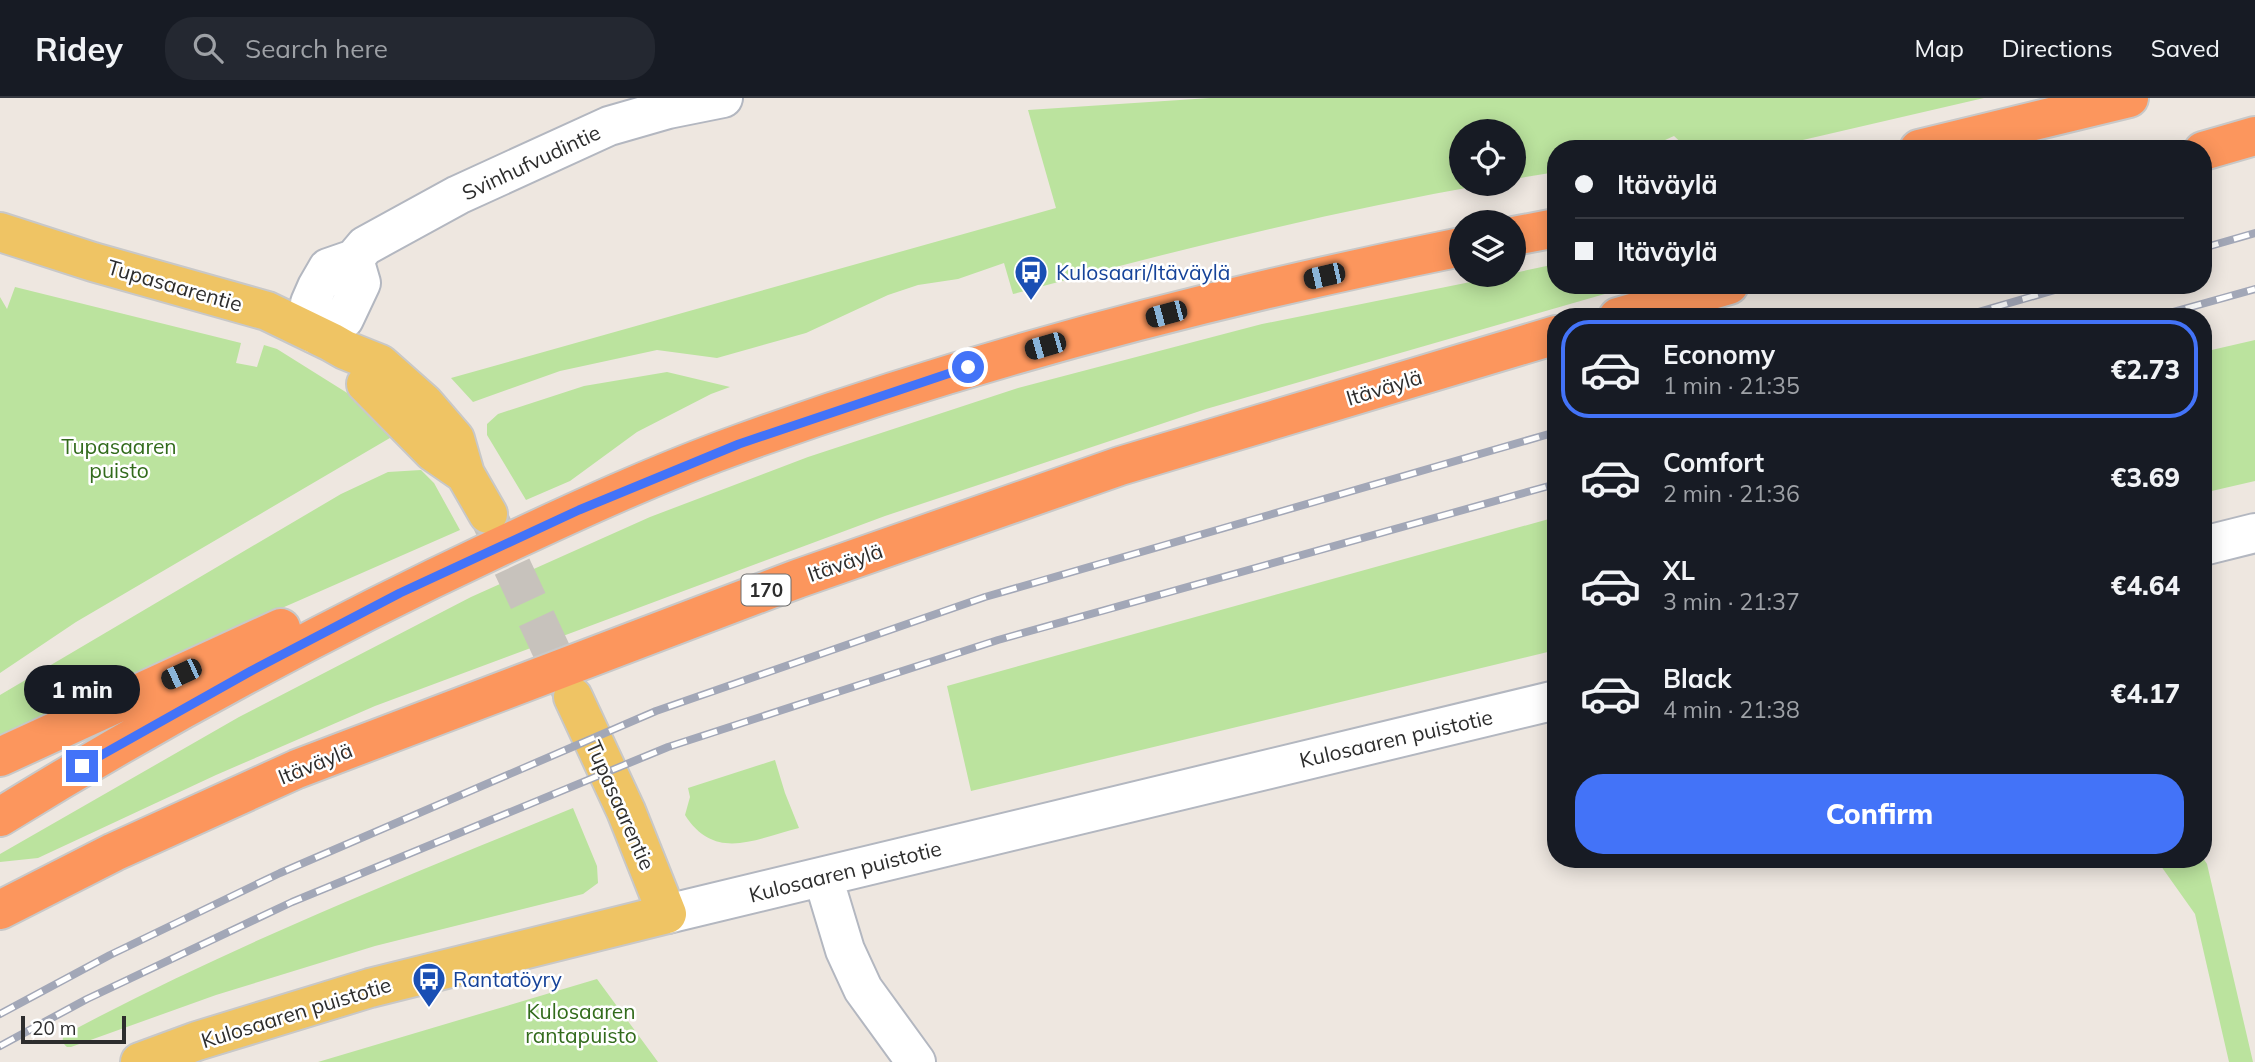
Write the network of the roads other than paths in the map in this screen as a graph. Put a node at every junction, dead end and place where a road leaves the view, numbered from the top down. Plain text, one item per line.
1 (723, 98) edge
2 (2129, 98) edge
3 (2255, 136) edge
4 (1956, 140) edge
5 (2212, 148) edge
6 (1547, 230) edge
7 (0, 232) edge
8 (1526, 234) edge
9 (1449, 250) edge
10 (1698, 294) edge
11 (1649, 308) edge
12 (1547, 338) edge
13 (330, 342) junction
14 (488, 513) tunnel mouth
15 (2255, 533) edge
16 (2212, 544) edge
17 (400, 593) junction
18 (573, 697) tunnel mouth
19 (1547, 702) edge
20 (0, 757) edge
21 (0, 817) edge
22 (823, 877) junction
23 (0, 910) edge
24 (667, 914) junction
25 (140, 1062) edge
26 (916, 1062) edge

1 - 13 street, Svinhufvudintie
2 - 4 highway
3 - 5 highway
6 - 8 highway
7 - 13 main road, Tupasaarentie
9 - 17 highway
10 - 11 highway
12 - 23 highway, Itäväylä / 170
13 - 14 main road
15 - 16 street
17 - 20 highway
17 - 21 highway
18 - 24 main road, Tupasaarentie
19 - 22 street, Kulosaaren puistotie
22 - 24 street, Kulosaaren puistotie
22 - 26 street
24 - 25 main road, Kulosaaren puistotie

